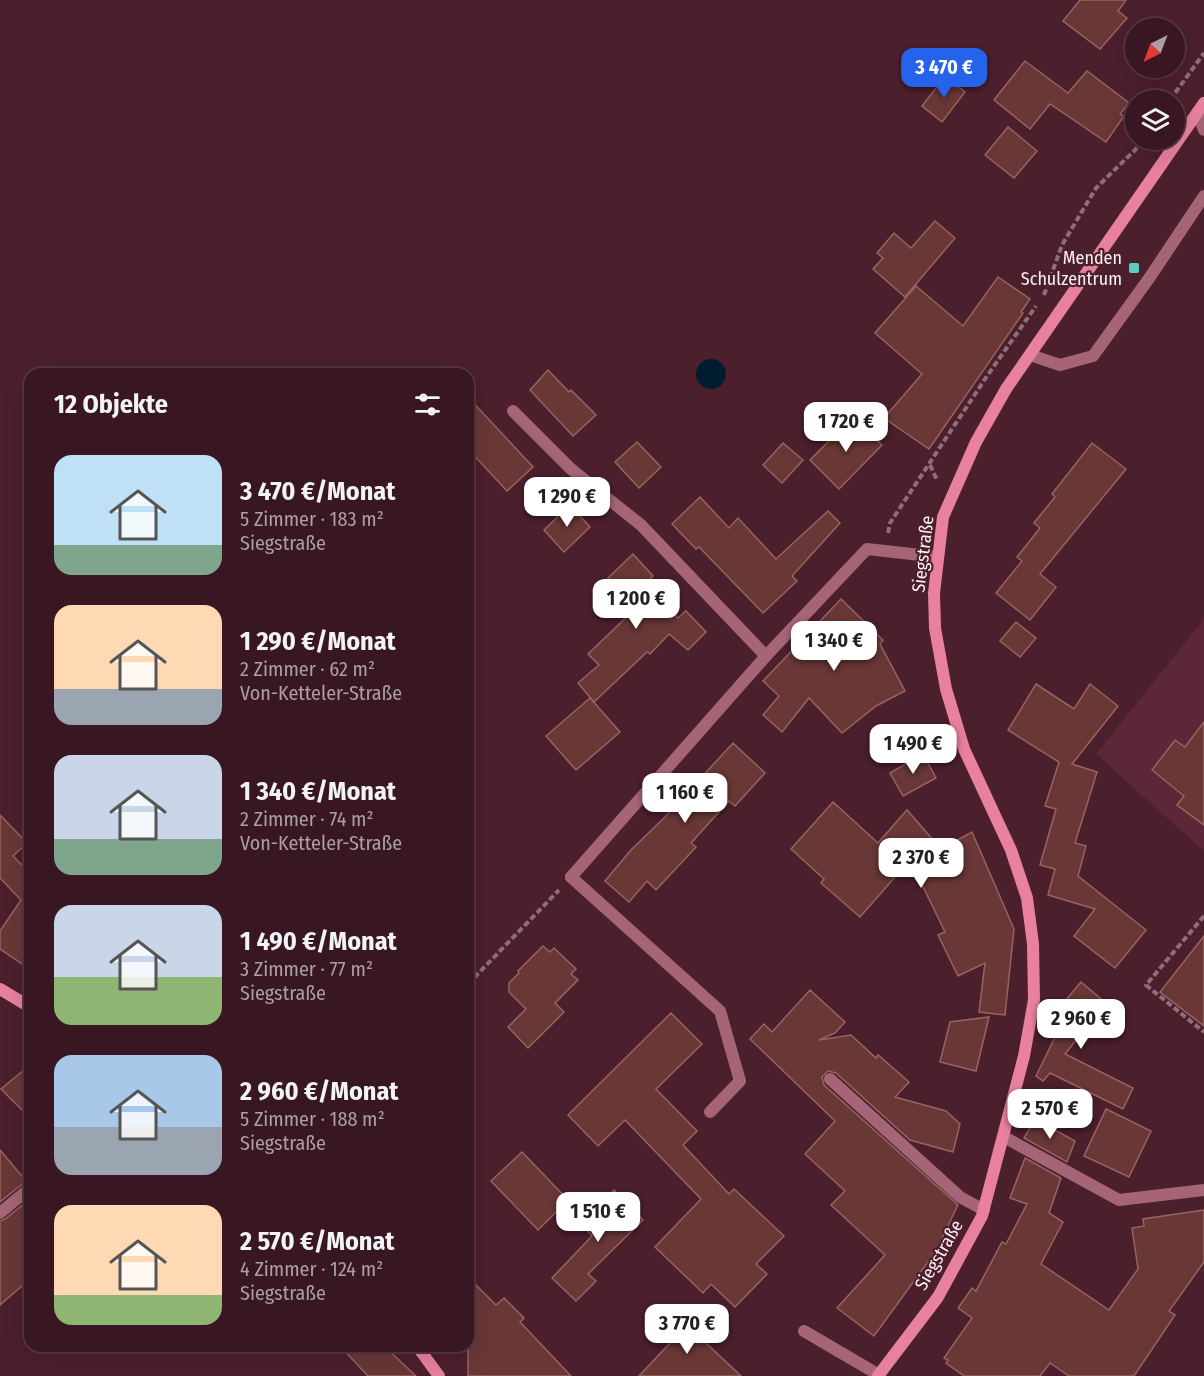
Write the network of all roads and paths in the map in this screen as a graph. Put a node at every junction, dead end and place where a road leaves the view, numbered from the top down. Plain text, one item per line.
1 (1204, 53) edge
2 (1177, 90) edge
3 (1202, 111) edge
4 (1204, 130) edge
5 (1135, 150) edge
6 (1204, 196) edge
7 (1030, 355) junction
8 (513, 411) dead end
9 (884, 551) junction
10 (938, 557) junction
11 (766, 656) junction
12 (572, 877) junction
13 (1204, 916) edge
14 (474, 978) edge
15 (0, 989) edge
16 (24, 1003) edge
17 (1204, 1032) edge
18 (830, 1079) dead end
19 (710, 1112) dead end
20 (1004, 1137) junction
21 (1204, 1190) edge
22 (24, 1193) edge
23 (984, 1210) junction
24 (0, 1213) edge
25 (804, 1331) dead end
26 (421, 1352) edge
27 (878, 1375) edge
28 (439, 1376) edge

1 - 2 path
3 - 4 street
3 - 7 main road, Siegstraße
5 - 9 path
6 - 7 street
7 - 10 main road, Siegstraße
8 - 11 street
9 - 10 street
9 - 11 street
10 - 20 main road, Siegstraße
11 - 12 street
12 - 14 path
12 - 19 street
13 - 17 path
15 - 16 main road
18 - 23 street
20 - 21 street
20 - 23 main road, Siegstraße
22 - 24 street
23 - 27 main road, Siegstraße
25 - 27 street
26 - 28 main road

